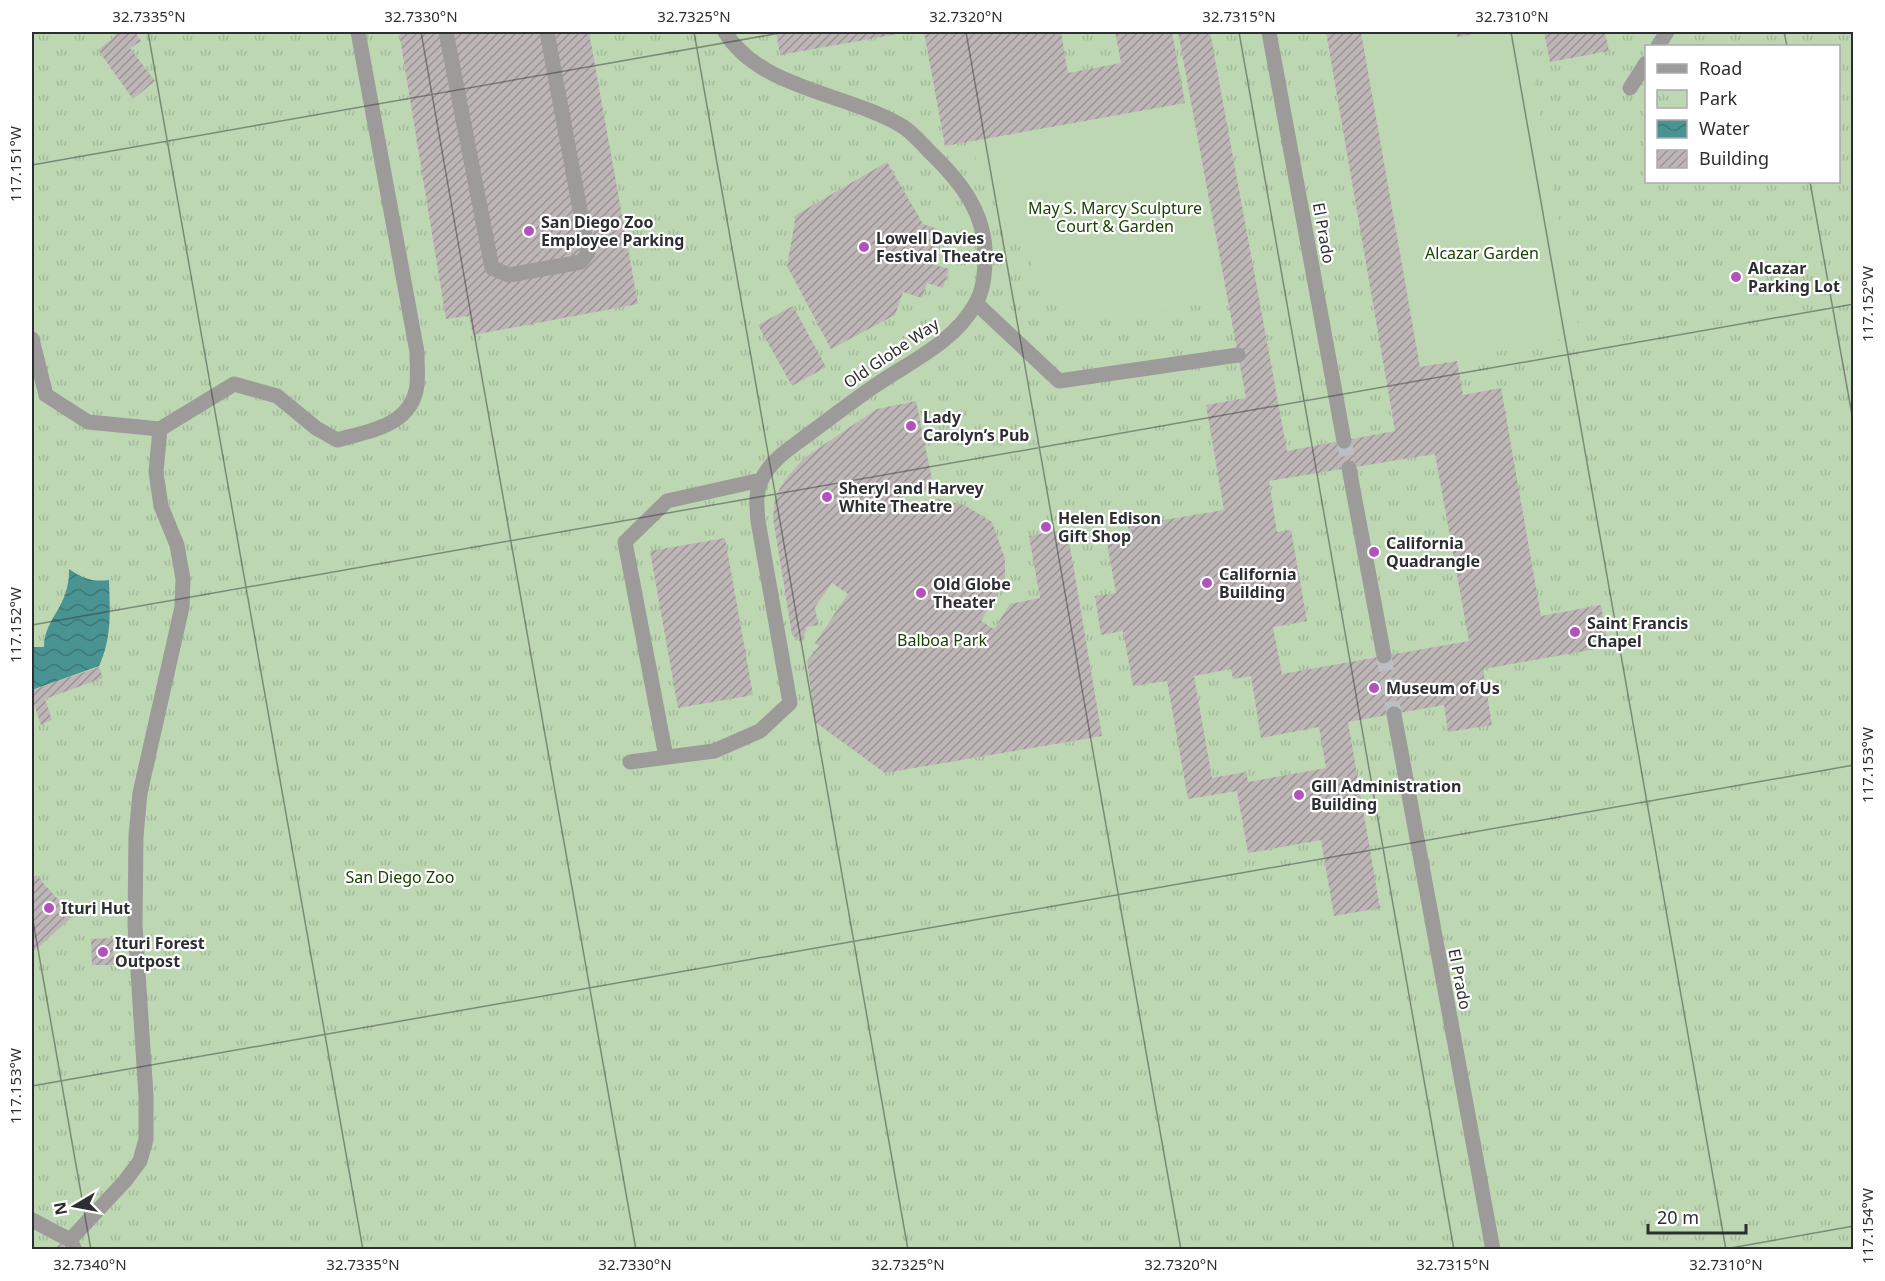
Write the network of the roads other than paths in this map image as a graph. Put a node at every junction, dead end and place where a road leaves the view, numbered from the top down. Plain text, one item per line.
1 (358, 32) edge
2 (446, 32) edge
3 (547, 32) edge
4 (725, 32) edge
5 (1269, 32) edge
6 (1667, 32) edge
7 (1657, 45) edge
8 (1645, 66) edge
9 (1630, 88) dead end
10 (976, 303) junction
11 (32, 339) edge
12 (1238, 355) dead end
13 (160, 429) junction
14 (1344, 441) tunnel mouth
15 (1349, 468) tunnel mouth
16 (761, 480) junction
17 (1384, 656) tunnel mouth
18 (1394, 714) tunnel mouth
19 (666, 757) junction
20 (630, 762) dead end
21 (32, 1221) edge
22 (73, 1245) edge
23 (1493, 1250) edge

1 - 13 street
2 - 3 street
4 - 10 street, Old Globe Way
5 - 14 street, El Prado
6 - 7 street
8 - 9 street
10 - 12 street
10 - 16 street, Old Globe Way
11 - 13 street
13 - 22 street
15 - 17 street
16 - 19 street
16 - 19 street
18 - 23 street, El Prado
19 - 20 street
21 - 22 street

